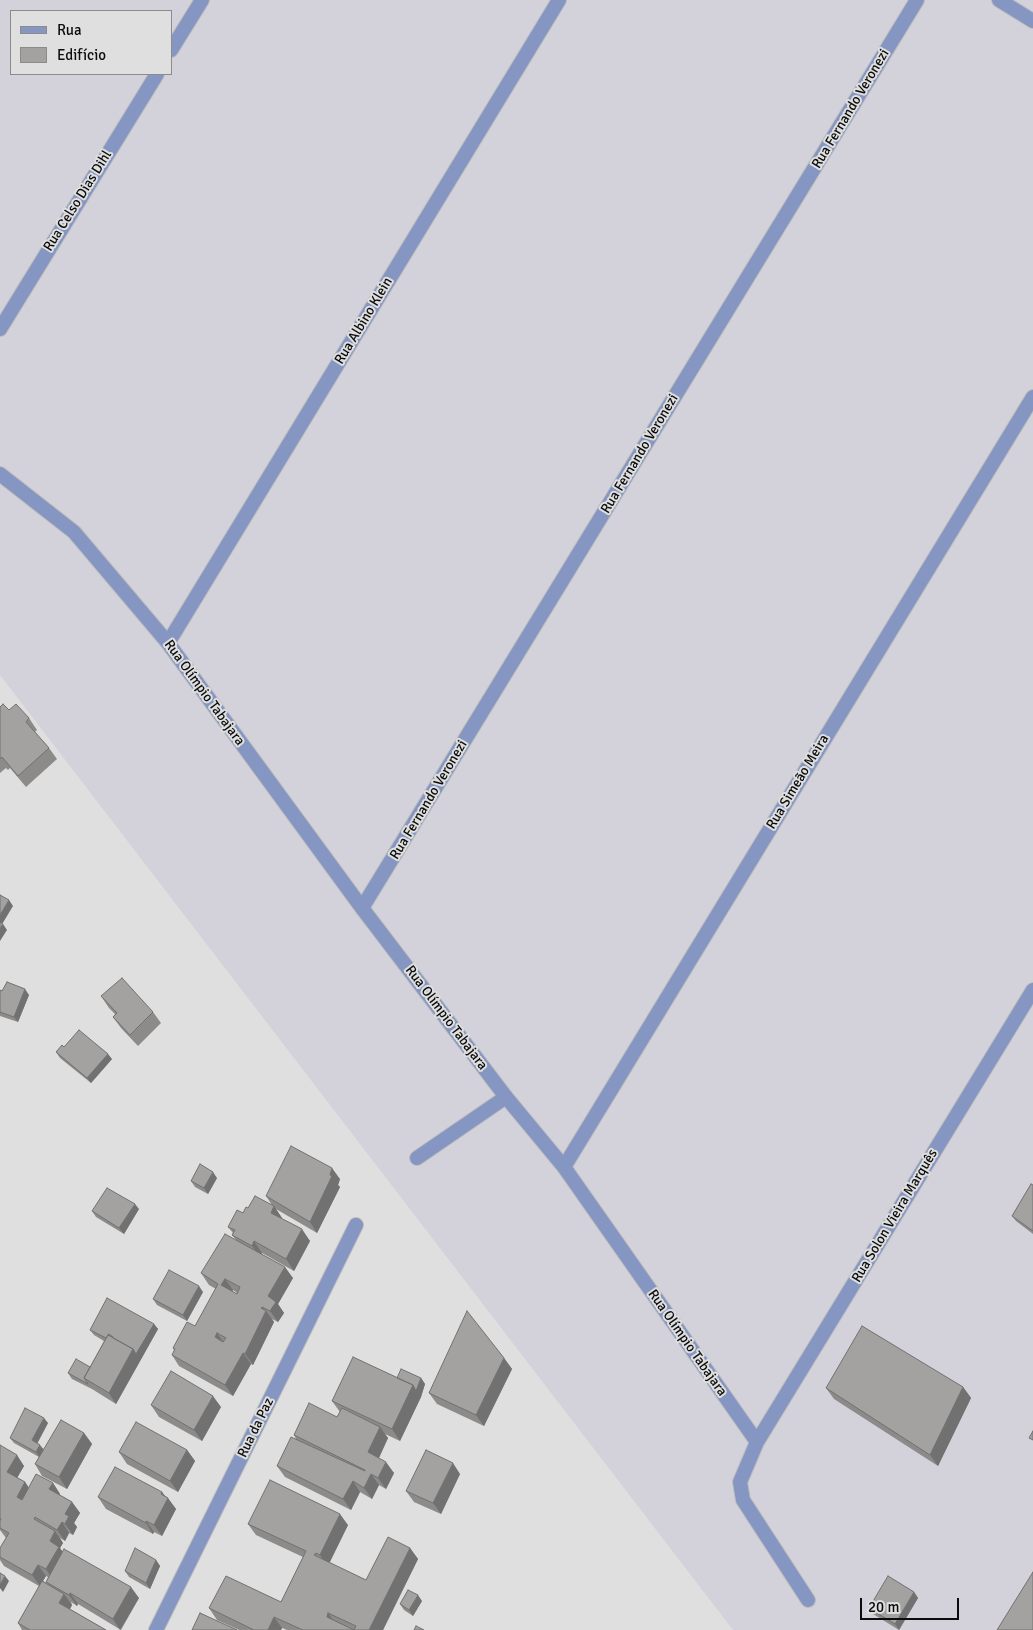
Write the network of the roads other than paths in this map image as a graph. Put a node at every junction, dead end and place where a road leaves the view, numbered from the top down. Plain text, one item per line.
1 (202, 0) edge
2 (559, 0) edge
3 (917, 0) edge
4 (999, 0) edge
5 (1033, 21) edge
6 (172, 48) edge
7 (155, 75) edge
8 (0, 329) edge
9 (1033, 397) edge
10 (0, 474) edge
11 (168, 643) junction
12 (362, 908) junction
13 (1033, 990) edge
14 (506, 1096) junction
15 (417, 1158) dead end
16 (564, 1168) junction
17 (356, 1225) dead end
18 (757, 1442) junction
19 (808, 1600) dead end
20 (156, 1630) edge

1 - 6 street
2 - 11 street, Rua Albino Klein
3 - 12 street, Rua Fernando Veronezi
4 - 5 street
7 - 8 street, Rua Celso Dias Dihl
9 - 16 street, Rua Simeão Meira
10 - 11 street, Rua Olímpio Tabajara
11 - 12 street, Rua Olímpio Tabajara
12 - 14 street, Rua Olímpio Tabajara
13 - 18 street, Rua Solon Vieira Marquês
14 - 15 street
14 - 16 street, Rua Olímpio Tabajara
16 - 18 street, Rua Olímpio Tabajara
17 - 20 street, Rua da Paz
18 - 19 street

